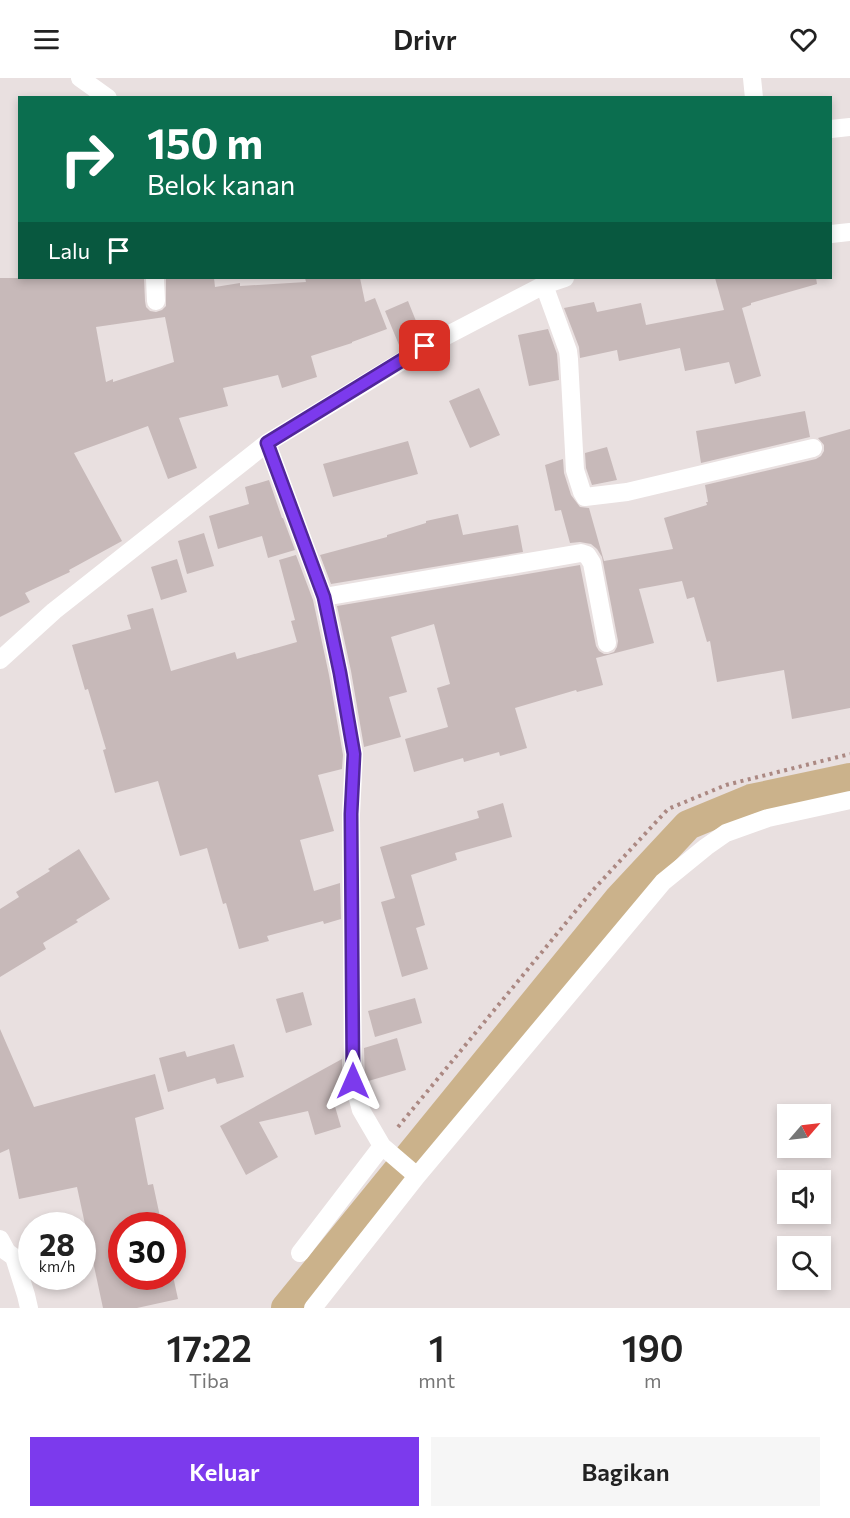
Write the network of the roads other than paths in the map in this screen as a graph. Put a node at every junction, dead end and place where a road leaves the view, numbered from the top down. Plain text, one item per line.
1 (80, 78) edge
2 (752, 78) edge
3 (105, 96) edge
4 (754, 96) edge
5 (850, 127) edge
6 (832, 129) edge
7 (850, 232) edge
8 (832, 234) edge
9 (156, 279) edge
10 (561, 279) edge
11 (544, 285) junction
12 (156, 301) dead end
13 (267, 443) junction
14 (813, 448) dead end
15 (324, 597) junction
16 (607, 643) dead end
17 (0, 660) edge
18 (850, 800) edge
19 (385, 1148) junction
20 (414, 1173) junction
21 (0, 1239) edge
22 (300, 1252) dead end
23 (29, 1308) edge
24 (313, 1308) edge

1 - 3 street
2 - 4 street
5 - 6 street
7 - 8 street
9 - 12 street
10 - 11 street
11 - 13 street
11 - 14 street
13 - 15 street
13 - 17 street
15 - 16 street
15 - 19 street
18 - 20 street
19 - 20 street
19 - 22 street
20 - 24 street
21 - 23 street

